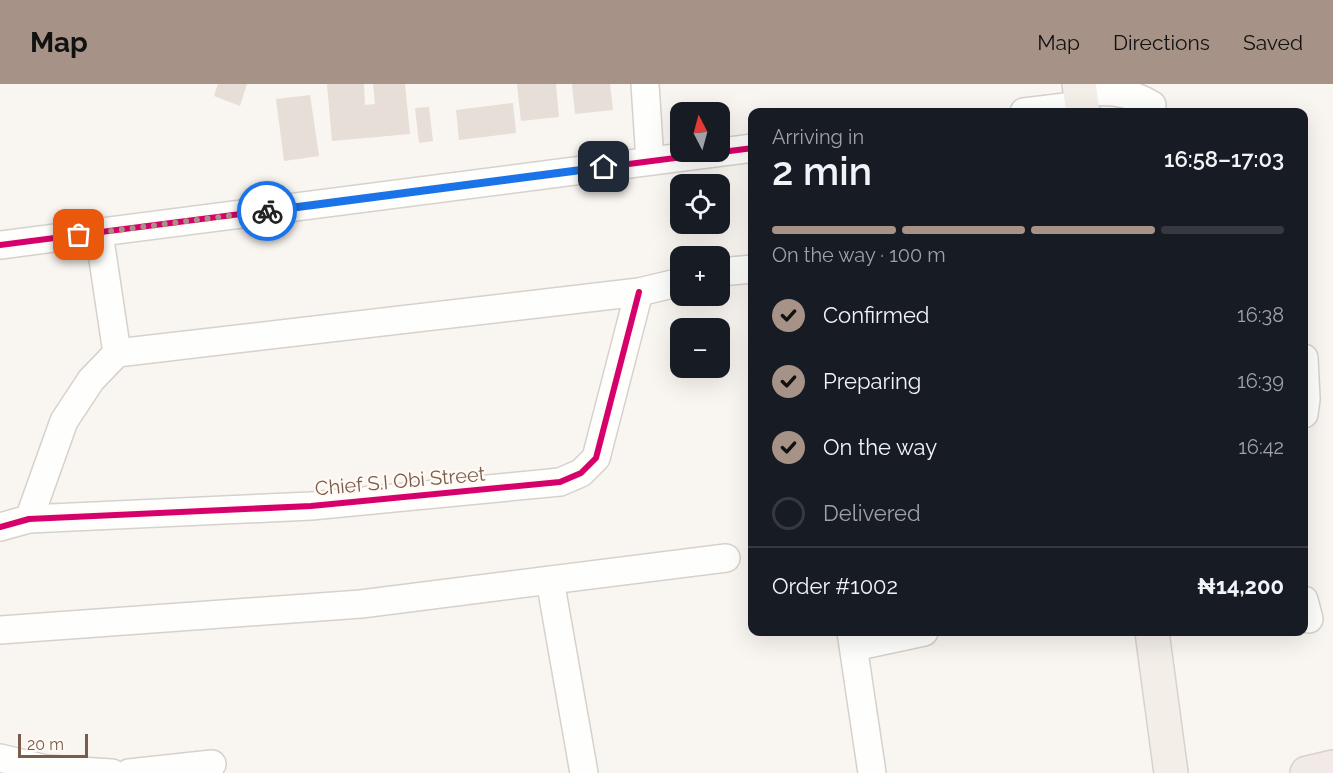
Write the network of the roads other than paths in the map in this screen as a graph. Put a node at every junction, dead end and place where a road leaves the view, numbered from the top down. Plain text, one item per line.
1 (645, 84) edge
2 (1081, 98) edge
3 (1152, 105) dead end
4 (1040, 108) edge
5 (748, 149) edge
6 (650, 161) junction
7 (99, 232) junction
8 (0, 245) edge
9 (748, 269) edge
10 (730, 271) edge
11 (670, 285) edge
12 (639, 292) junction
13 (117, 353) junction
14 (29, 519) junction
15 (0, 527) edge
16 (726, 558) dead end
17 (550, 580) junction
18 (0, 630) edge
19 (883, 636) edge
20 (1153, 636) edge
21 (852, 639) edge
22 (0, 758) edge
23 (212, 764) dead end
24 (1333, 766) edge
25 (112, 773) edge
26 (129, 773) edge
27 (584, 773) edge
28 (872, 773) edge
29 (1171, 773) edge
30 (1307, 773) edge

1 - 6 street
2 - 3 street
2 - 4 street
5 - 6 street
6 - 7 street
7 - 8 street
7 - 13 street
9 - 10 street
11 - 12 street
12 - 13 street
12 - 14 street, Chief S.I Obi Street
13 - 14 street
14 - 15 street, Chief S.I Obi Street
16 - 17 street
17 - 18 street
17 - 27 street
19 - 21 street
20 - 29 main road
21 - 28 street
22 - 25 street
23 - 26 street
24 - 30 highway

